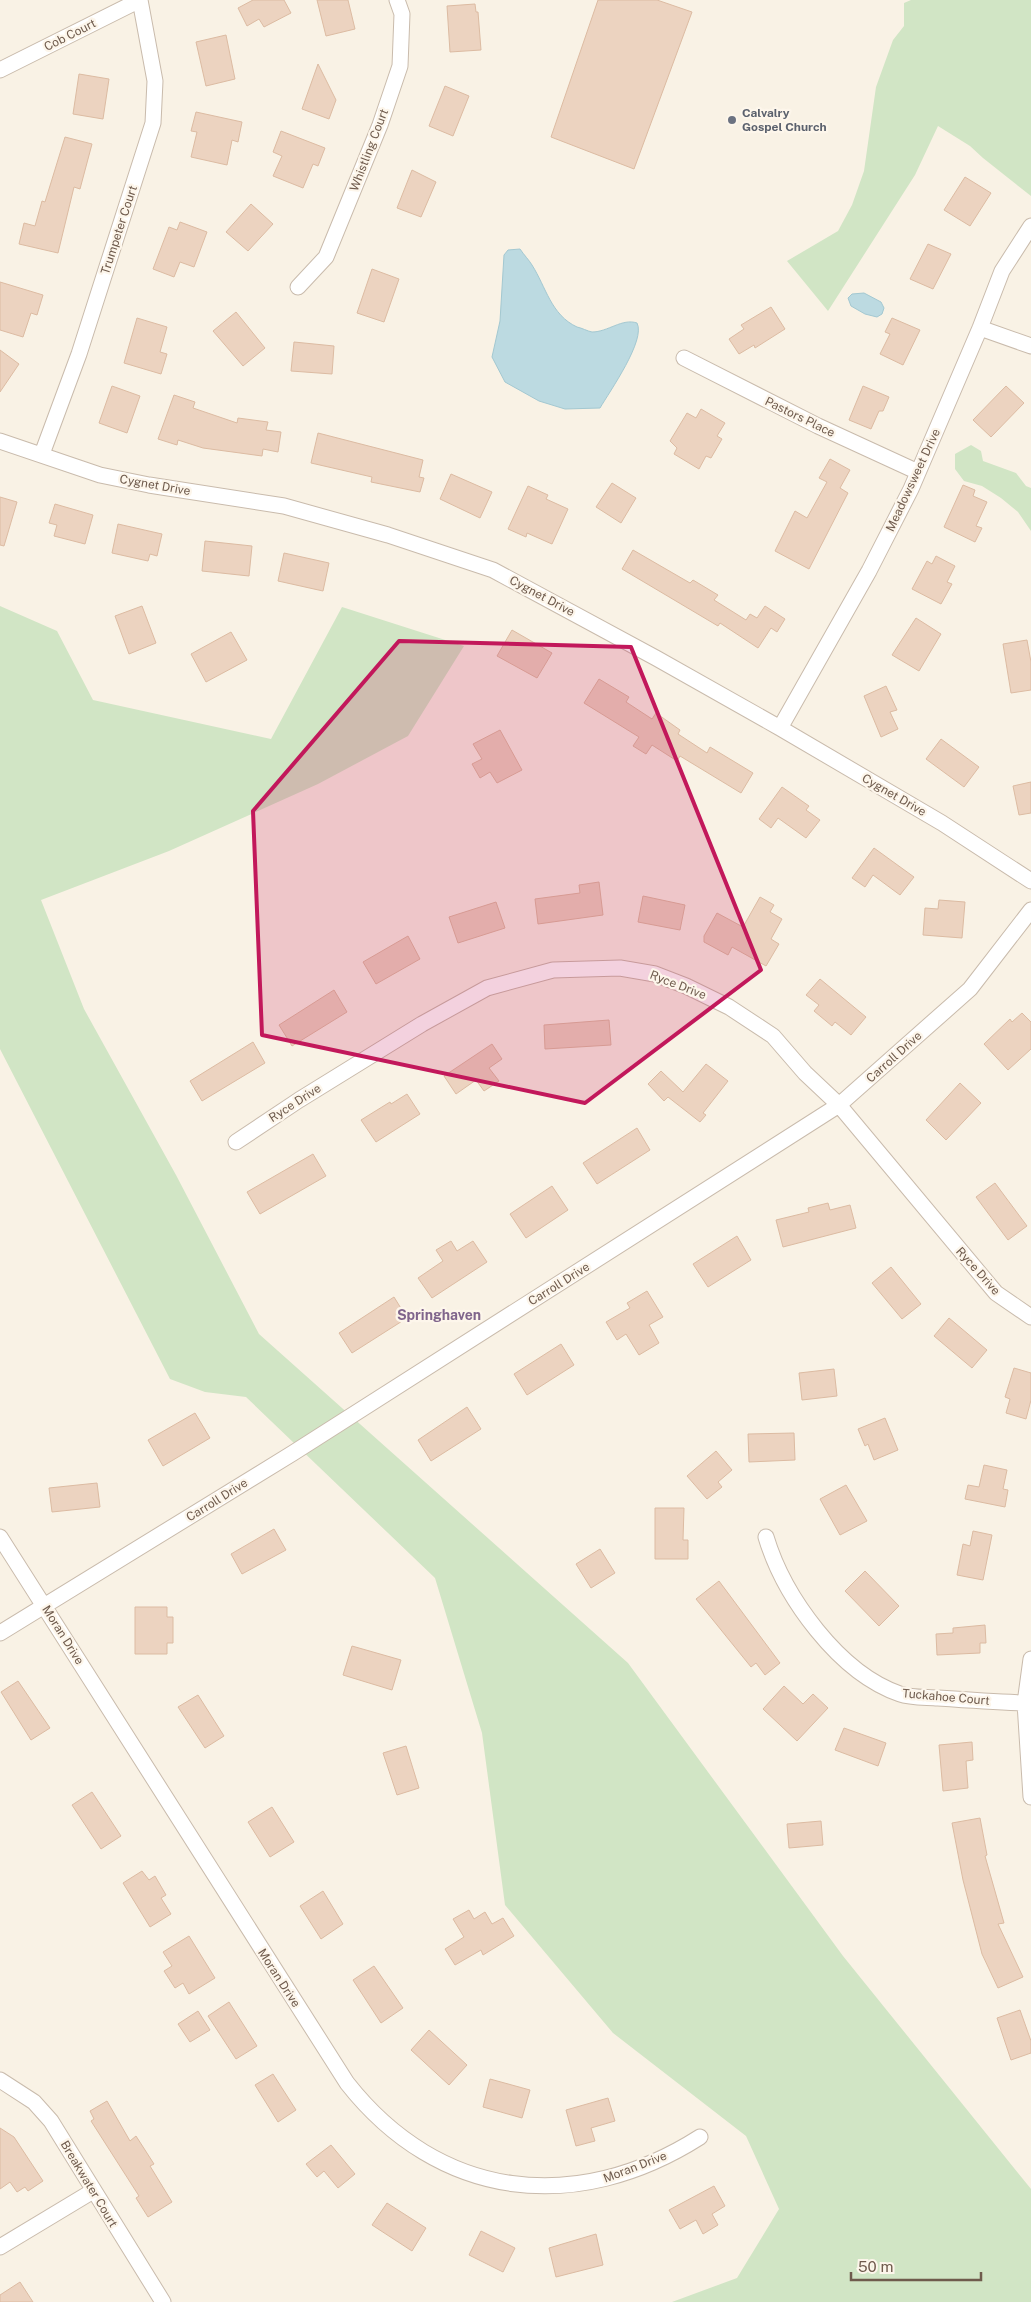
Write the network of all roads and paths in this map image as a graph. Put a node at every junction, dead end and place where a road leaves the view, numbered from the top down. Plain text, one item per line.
1 (140, 0) edge
2 (397, 0) edge
3 (0, 70) edge
4 (1031, 226) edge
5 (298, 287) dead end
6 (980, 328) junction
7 (1031, 346) edge
8 (684, 358) dead end
9 (0, 442) edge
10 (42, 454) junction
11 (918, 472) junction
12 (780, 728) junction
13 (1031, 881) edge
14 (1031, 910) edge
15 (839, 1105) junction
16 (236, 1142) dead end
17 (1031, 1317) edge
18 (0, 1537) edge
19 (766, 1537) dead end
20 (45, 1605) junction
21 (0, 1633) edge
22 (1031, 1659) edge
23 (1025, 1704) junction
24 (1031, 1797) edge
25 (0, 2080) edge
26 (700, 2137) dead end
27 (93, 2191) junction
28 (0, 2248) edge
29 (163, 2302) edge

1 - 3 street, Cob Court
1 - 10 street, Trumpeter Court
2 - 5 street, Whistling Court
4 - 6 street, Meadowsweet Drive
6 - 7 street
6 - 11 street, Meadowsweet Drive
8 - 11 street, Pastors Place
9 - 10 street, Cygnet Drive
10 - 12 street, Cygnet Drive
11 - 12 street, Meadowsweet Drive
12 - 13 street, Cygnet Drive
14 - 15 street, Carroll Drive
15 - 16 street, Ryce Drive
15 - 17 street, Ryce Drive
15 - 20 street, Carroll Drive
18 - 20 street, Moran Drive
19 - 23 street, Tuckahoe Court
20 - 21 street, Carroll Drive
20 - 26 street, Moran Drive
22 - 23 street
23 - 24 street
25 - 27 street, Breakwater Court
27 - 28 street
27 - 29 street, Breakwater Court

